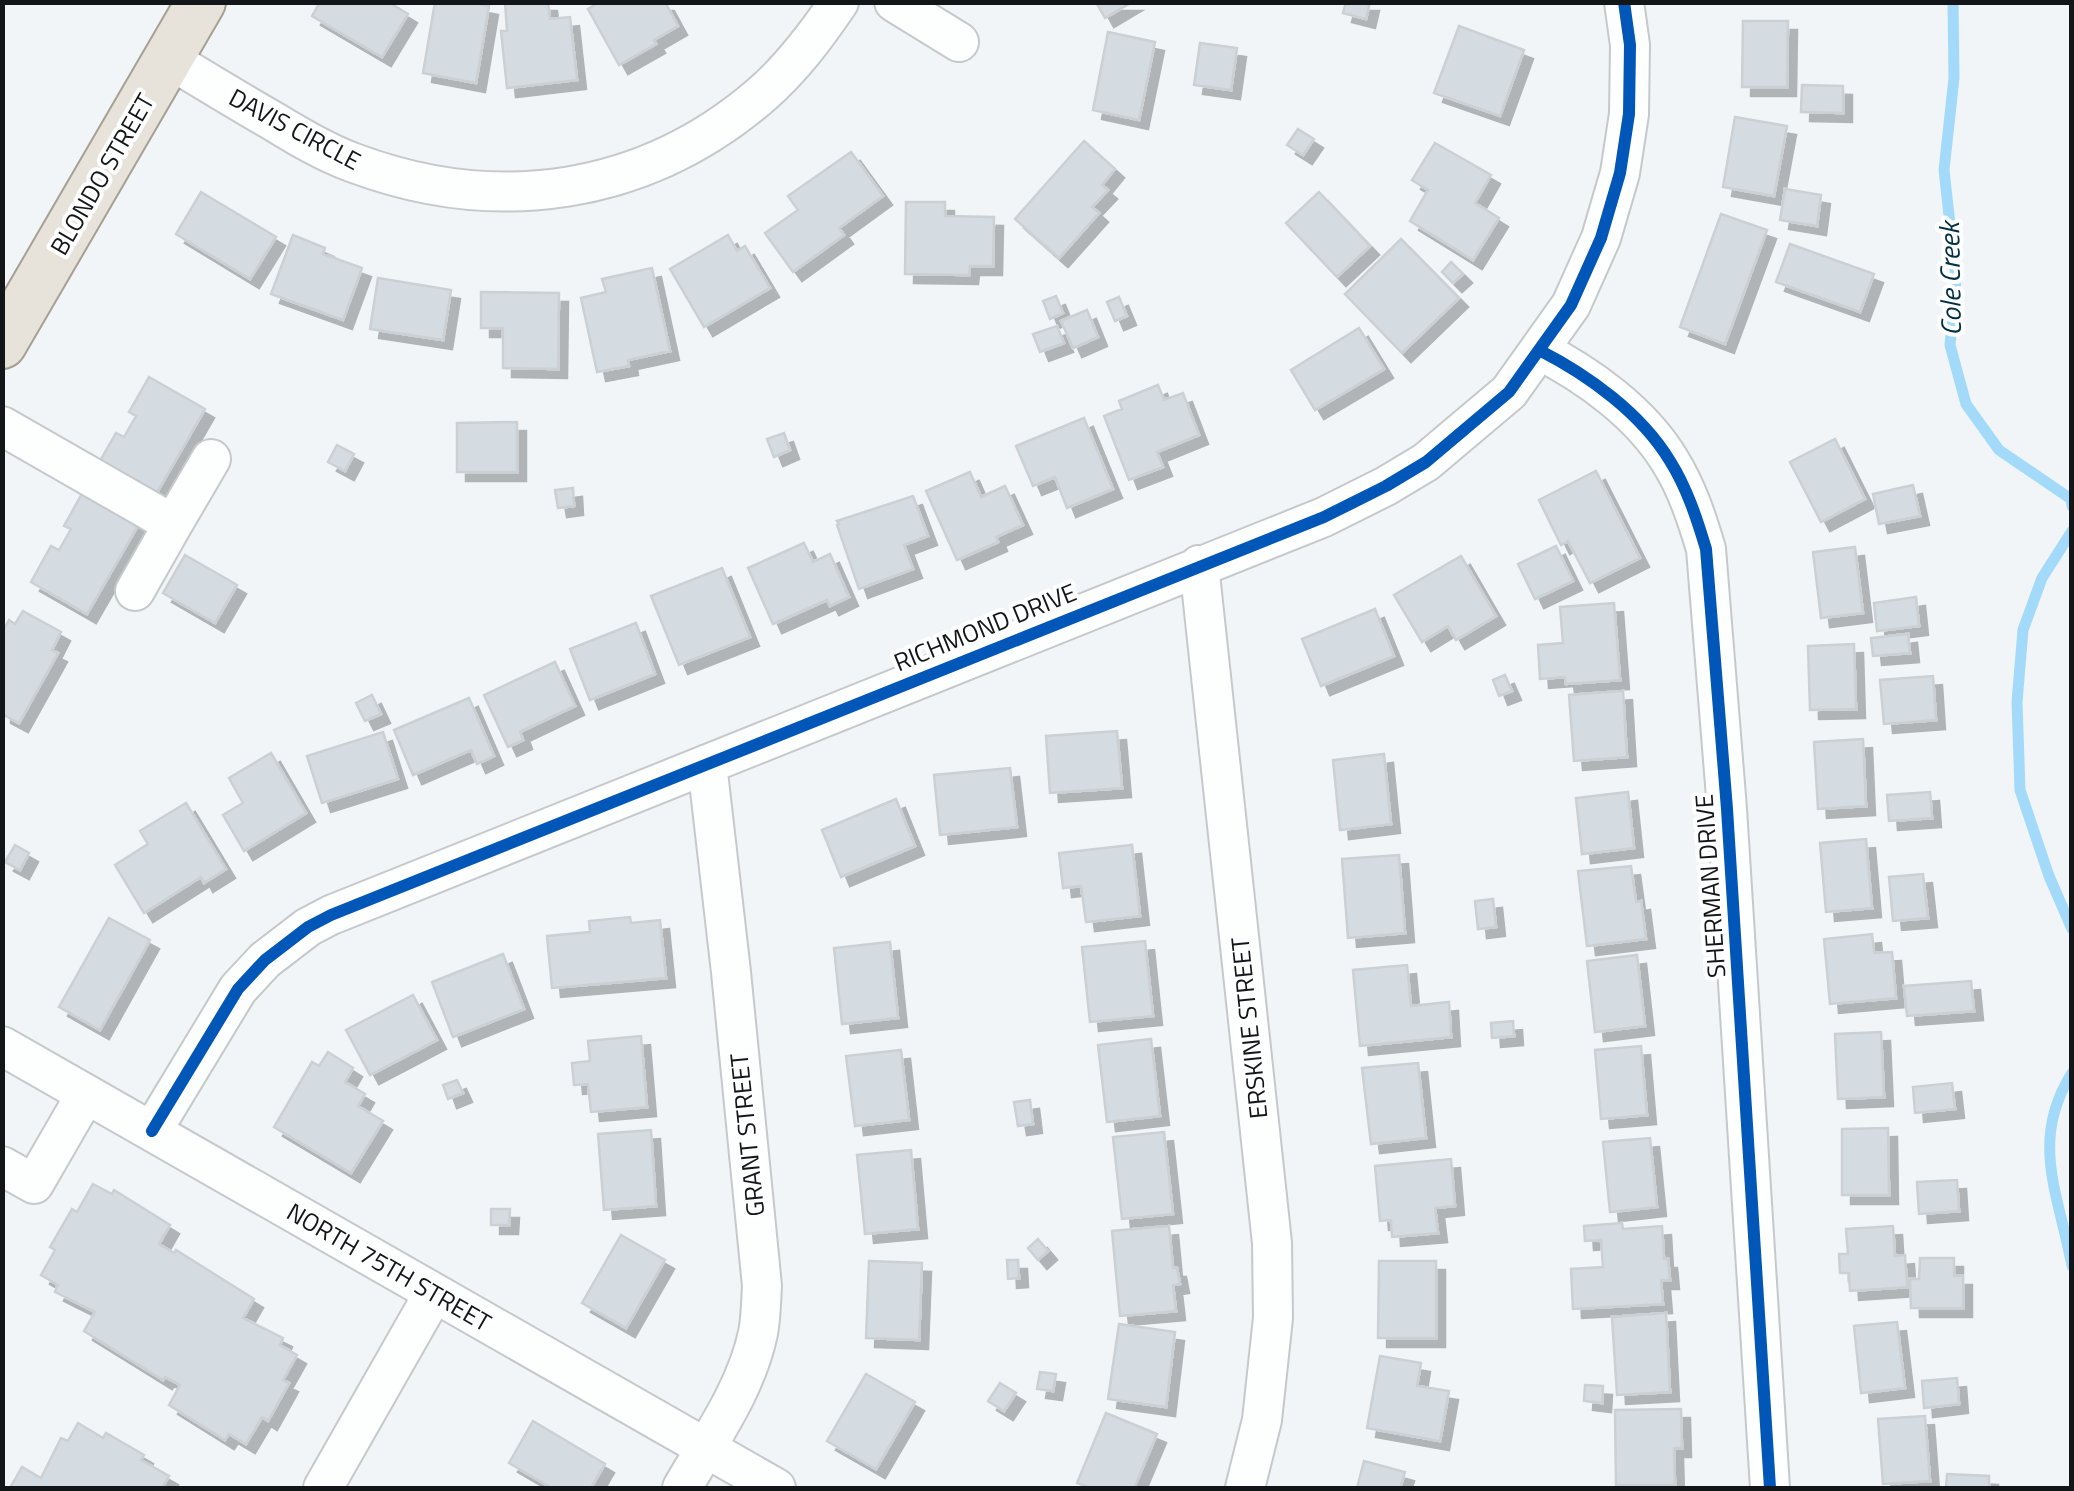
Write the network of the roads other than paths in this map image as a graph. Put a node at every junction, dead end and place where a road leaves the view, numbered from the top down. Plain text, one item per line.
1 (201, 2) edge
2 (839, 2) edge
3 (894, 2) edge
4 (1624, 2) edge
5 (959, 42) dead end
6 (169, 58) junction
7 (2, 344) edge
8 (1539, 350) junction
9 (2, 426) edge
10 (211, 459) dead end
11 (173, 524) junction
12 (1199, 566) junction
13 (135, 590) dead end
14 (706, 764) junction
15 (2, 1046) edge
16 (86, 1094) junction
17 (152, 1132) junction
18 (2, 1166) edge
19 (434, 1293) junction
20 (705, 1448) junction
21 (323, 1488) edge
22 (682, 1488) edge
23 (776, 1488) edge
24 (1245, 1488) edge
25 (1770, 1488) edge

1 - 6 main road, BLONDO STREET
2 - 6 street, DAVIS CIRCLE
3 - 5 street
4 - 8 street, RICHMOND DRIVE
6 - 7 main road, BLONDO STREET
8 - 12 street, RICHMOND DRIVE
8 - 25 street, SHERMAN DRIVE
9 - 11 street
10 - 11 street
11 - 13 street
12 - 14 street, RICHMOND DRIVE
12 - 24 street, ERSKINE STREET
14 - 17 street, RICHMOND DRIVE
14 - 20 street, GRANT STREET
15 - 16 street, NORTH 75TH STREET
16 - 17 street, NORTH 75TH STREET
16 - 18 street
17 - 19 street, NORTH 75TH STREET
19 - 20 street, NORTH 75TH STREET
19 - 21 street
20 - 22 street, GRANT STREET
20 - 23 street, NORTH 75TH STREET

